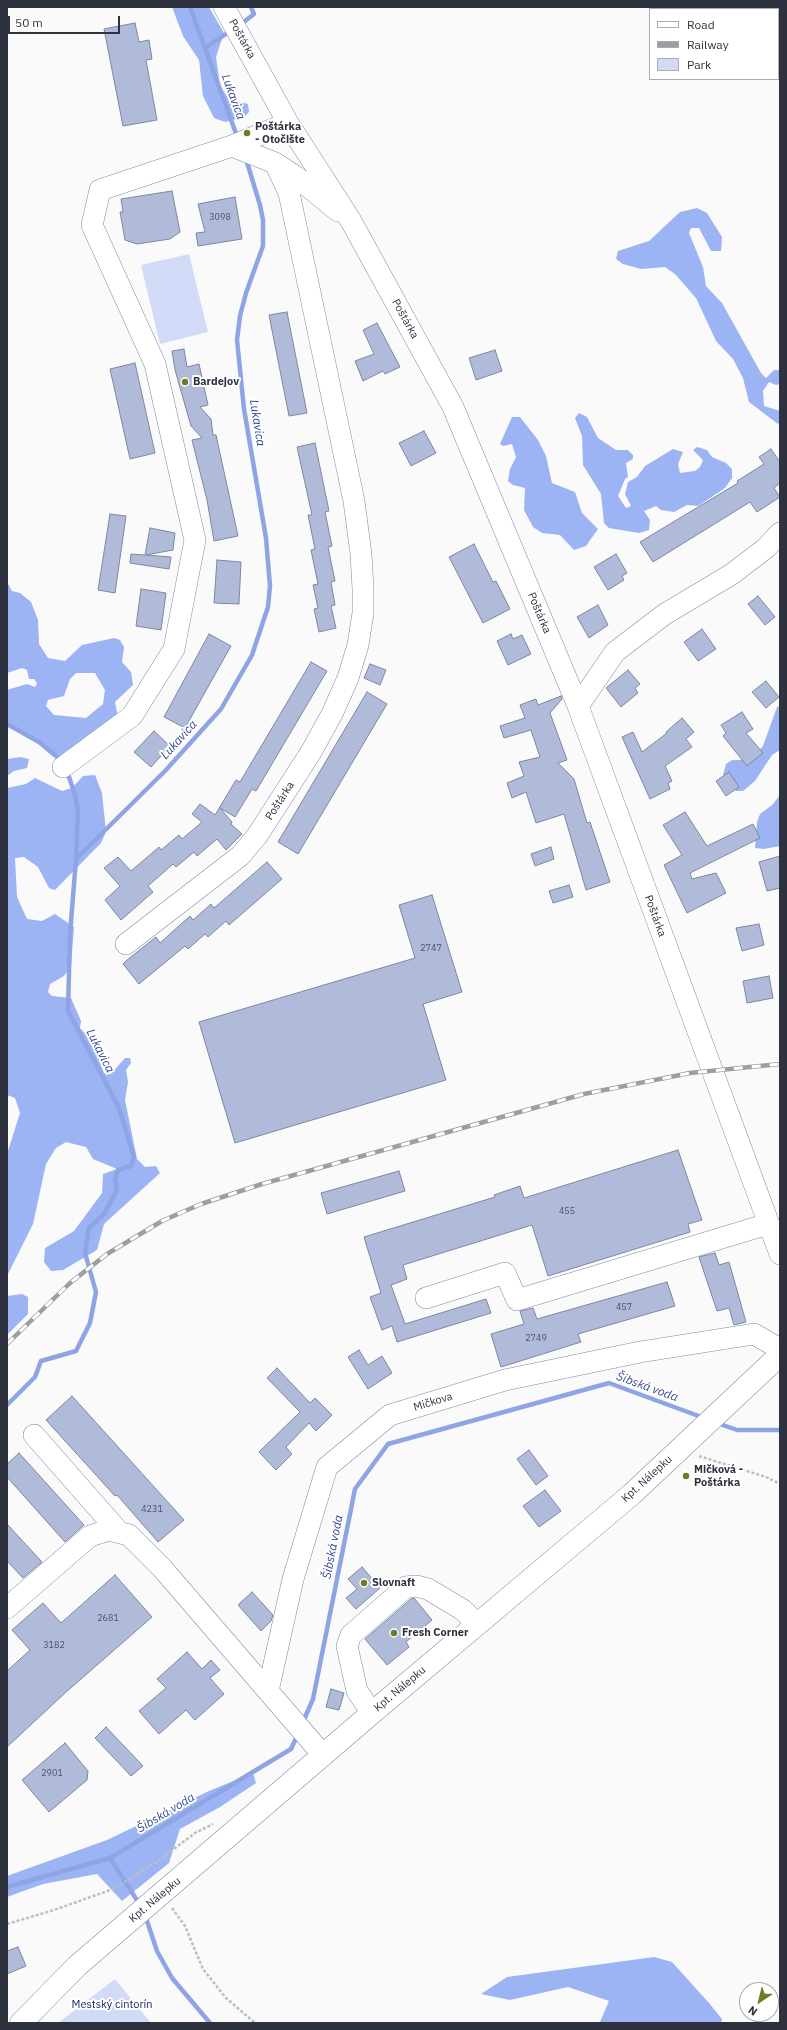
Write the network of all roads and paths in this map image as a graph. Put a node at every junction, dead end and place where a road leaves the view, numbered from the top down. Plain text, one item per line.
1 (224, 7) edge
2 (288, 123) junction
3 (232, 146) junction
4 (275, 162) junction
5 (351, 221) junction
6 (780, 533) edge
7 (578, 706) junction
8 (63, 767) dead end
9 (126, 944) dead end
10 (770, 1226) junction
11 (780, 1254) edge
12 (426, 1298) dead end
13 (780, 1348) edge
14 (780, 1355) edge
15 (34, 1435) dead end
16 (680, 1450) junction
17 (780, 1484) edge
18 (119, 1532) junction
19 (7, 1608) edge
20 (477, 1624) junction
21 (268, 1691) junction
22 (372, 1713) junction
23 (324, 1755) junction
24 (216, 1822) dead end
25 (162, 1894) junction
26 (7, 1924) edge
27 (21, 2023) edge
28 (255, 2023) edge

1 - 2 street, Poštárka
2 - 3 street
2 - 5 street, Poštárka
3 - 4 street
3 - 8 street
4 - 5 street
4 - 9 street, Poštárka
5 - 7 street, Poštárka
6 - 7 street
7 - 10 street, Poštárka
10 - 11 street, Poštárka
10 - 12 street
13 - 21 street, Mičkova
14 - 16 main road, Kpt. Nálepku
15 - 18 street
16 - 17 path
16 - 20 main road, Kpt. Nálepku
18 - 19 street
18 - 21 street
20 - 22 main road, Kpt. Nálepku
20 - 22 street
21 - 23 street
22 - 23 main road, Kpt. Nálepku
23 - 25 main road, Kpt. Nálepku
24 - 26 path
25 - 27 main road, Kpt. Nálepku
25 - 28 path

